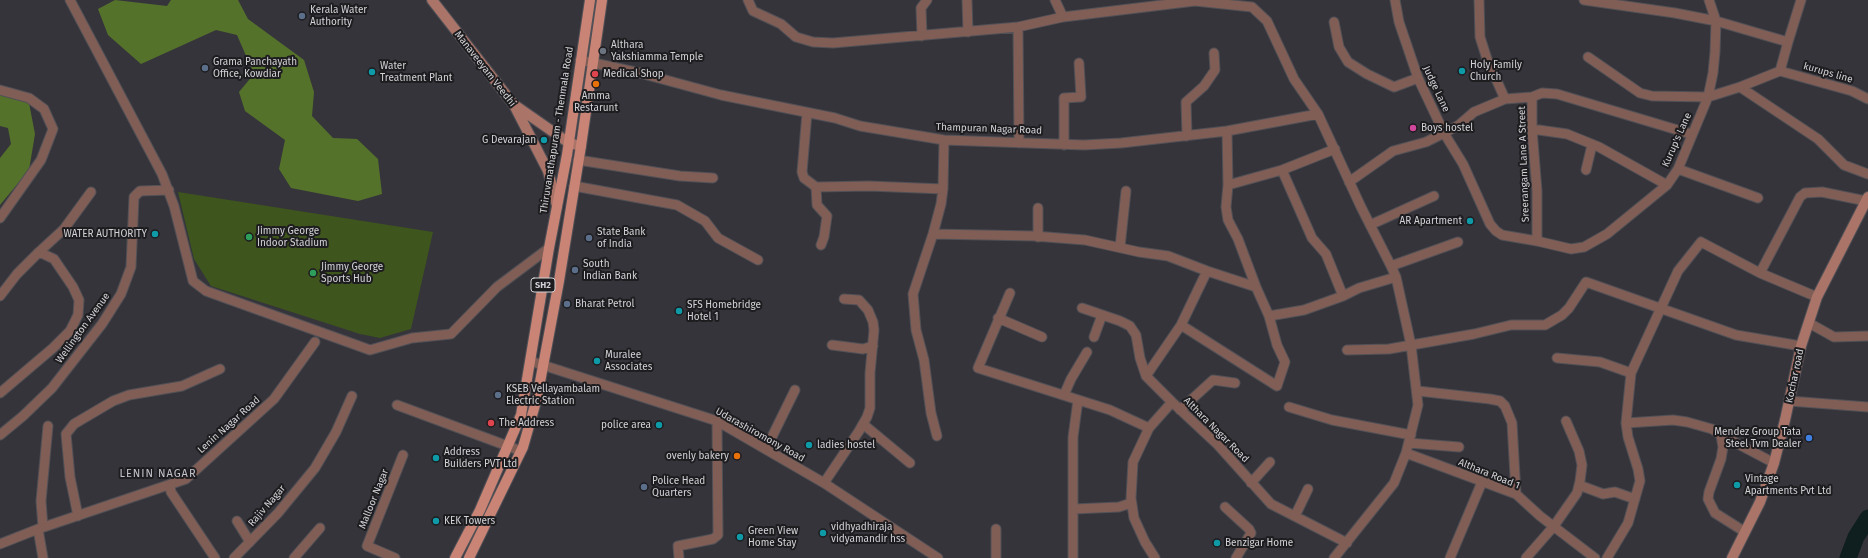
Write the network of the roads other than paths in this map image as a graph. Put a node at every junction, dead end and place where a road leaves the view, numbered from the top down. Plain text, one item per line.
1 (70, 0) edge
2 (432, 0) edge
3 (590, 0) edge
4 (602, 0) edge
5 (748, 0) edge
6 (926, 0) edge
7 (967, 0) edge
8 (1055, 0) edge
9 (1395, 0) edge
10 (1479, 0) edge
11 (1584, 0) edge
12 (1709, 0) edge
13 (1801, 0) edge
14 (1630, 3) edge
15 (1128, 4) edge
16 (1254, 4) edge
17 (1062, 17) junction
18 (1716, 20) junction
19 (1334, 22) dead end
20 (1018, 27) junction
21 (968, 32) junction
22 (922, 36) junction
23 (1788, 42) junction
24 (1214, 53) dead end
25 (1588, 57) dead end
26 (580, 60) junction
27 (593, 63) junction
28 (1079, 64) dead end
29 (1780, 71) junction
30 (1418, 78) junction
31 (1740, 87) junction
32 (0, 90) edge
33 (1532, 97) junction
34 (1708, 97) junction
35 (1506, 99) junction
36 (1868, 99) edge
37 (514, 105) junction
38 (808, 114) junction
39 (1318, 114) junction
40 (1532, 130) junction
41 (1227, 131) junction
42 (1444, 133) junction
43 (1691, 134) junction
44 (1187, 136) junction
45 (944, 140) junction
46 (569, 142) junction
47 (1019, 144) junction
48 (1064, 145) junction
49 (1592, 145) junction
50 (581, 146) junction
51 (1335, 149) junction
52 (578, 160) junction
53 (1678, 169) junction
54 (1282, 170) junction
55 (1586, 170) dead end
56 (1868, 174) edge
57 (713, 178) dead end
58 (1349, 182) junction
59 (1228, 184) junction
60 (1667, 185) junction
61 (574, 186) junction
62 (816, 187) junction
63 (943, 188) junction
64 (169, 190) junction
65 (1126, 191) dead end
66 (91, 192) dead end
67 (1434, 196) dead end
68 (1758, 198) dead end
69 (1867, 199) edge
70 (558, 208) junction
71 (1038, 208) dead end
72 (0, 218) edge
73 (1370, 225) junction
74 (933, 234) junction
75 (1512, 236) joint
76 (1038, 237) junction
77 (1537, 241) junction
78 (1458, 242) dead end
79 (821, 245) dead end
80 (549, 248) junction
81 (1120, 248) junction
82 (39, 252) junction
83 (758, 260) dead end
84 (1391, 266) junction
85 (1207, 271) junction
86 (1760, 273) junction
87 (1396, 277) junction
88 (1256, 287) junction
89 (1010, 293) dead end
90 (0, 296) edge
91 (1343, 296) junction
92 (1817, 297) junction
93 (844, 299) dead end
94 (1082, 308) dead end
95 (1661, 309) junction
96 (1102, 315) junction
97 (1269, 316) junction
98 (998, 318) junction
99 (1808, 323) junction
100 (1181, 325) junction
101 (1868, 336) edge
102 (1042, 337) dead end
103 (1094, 337) dead end
104 (315, 342) dead end
105 (832, 345) dead end
106 (1411, 345) junction
107 (873, 346) junction
108 (1801, 346) junction
109 (1347, 350) dead end
110 (1087, 352) dead end
111 (1557, 358) dead end
112 (530, 361) junction
113 (543, 365) junction
114 (220, 369) dead end
115 (1631, 373) junction
116 (1146, 376) junction
117 (1235, 383) dead end
118 (795, 390) dead end
119 (1418, 391) junction
120 (0, 393) edge
121 (1064, 395) junction
122 (352, 396) dead end
123 (1078, 400) junction
124 (1789, 401) junction
125 (1172, 402) junction
126 (397, 405) dead end
127 (1289, 407) dead end
128 (1868, 407) edge
129 (1180, 410) junction
130 (717, 421) junction
131 (1566, 421) dead end
132 (1626, 423) junction
133 (863, 424) junction
134 (48, 426) dead end
135 (1148, 428) junction
136 (1721, 435) junction
137 (0, 436) edge
138 (937, 436) dead end
139 (1410, 439) junction
140 (508, 445) junction
141 (1459, 447) dead end
142 (766, 449) junction
143 (521, 451) junction
144 (1406, 453) junction
145 (403, 455) dead end
146 (1270, 462) dead end
147 (910, 463) dead end
148 (1774, 463) junction
149 (1482, 482) junction
150 (824, 483) junction
151 (1252, 483) junction
152 (170, 485) junction
153 (1579, 485) junction
154 (1308, 489) dead end
155 (1516, 494) junction
156 (1635, 499) junction
157 (1131, 503) junction
158 (1225, 508) dead end
159 (1074, 509) junction
160 (78, 516) junction
161 (1295, 516) junction
162 (237, 521) dead end
163 (1554, 526) junction
164 (41, 528) junction
165 (320, 528) dead end
166 (996, 529) dead end
167 (1745, 532) junction
168 (250, 542) junction
169 (1347, 543) junction
170 (0, 544) edge
171 (238, 557) edge
172 (43, 558) edge
173 (215, 558) edge
174 (294, 558) edge
175 (395, 558) edge
176 (455, 558) edge
177 (469, 558) edge
178 (679, 558) edge
179 (938, 558) edge
180 (996, 558) edge
181 (1073, 558) edge
182 (1155, 558) edge
183 (1236, 558) edge
184 (1334, 558) edge
185 (1450, 558) edge
186 (1526, 558) edge
187 (1595, 558) edge
188 (1607, 558) edge
189 (1732, 558) edge

1 - 64 street
2 - 37 street, Manaveeyam Veedhi
3 - 26 main road, Thiruvanathapuram - Thenmala Road / SH2
4 - 27 main road
5 - 22 street
6 - 22 street
7 - 21 street
8 - 17 street
9 - 30 street, Judge Lane
10 - 35 street, Sreerangam Lane A Street
11 - 14 street
12 - 18 street, Kurup's Lane
13 - 23 street
14 - 18 street
15 - 16 street
15 - 17 street
16 - 39 street
17 - 20 street
18 - 23 street
18 - 34 street, Kurup's Lane
19 - 30 street
20 - 21 street
20 - 47 street
21 - 22 street
23 - 29 street
24 - 44 street
25 - 34 street
26 - 27 street, Thampuran Nagar Road
26 - 46 main road, Thiruvanathapuram - Thenmala Road / SH2
27 - 38 street, Thampuran Nagar Road
27 - 50 main road
28 - 48 street
29 - 31 street
29 - 36 street, kurups line
30 - 42 street, Judge Lane
31 - 34 street
31 - 56 street
32 - 72 street
33 - 35 street, Sreerangam Lane A Street
33 - 40 street, Sreerangam Lane A Street
33 - 43 street
34 - 43 street, Kurup's Lane
35 - 42 street
37 - 46 street
37 - 70 street, Manaveeyam Veedhi
38 - 45 street, Thampuran Nagar Road
38 - 62 street
39 - 41 street, Thampuran Nagar Road
39 - 51 street
40 - 49 street
40 - 77 street, Sreerangam Lane A Street
41 - 44 street, Thampuran Nagar Road
41 - 59 street
42 - 58 street
42 - 75 street, Judge Lane
43 - 53 street, Kurup's Lane
44 - 48 street, Thampuran Nagar Road
45 - 47 street, Thampuran Nagar Road
45 - 63 street
46 - 50 street
46 - 70 main road, Thiruvanathapuram - Thenmala Road / SH2
47 - 48 street, Thampuran Nagar Road
49 - 55 street
49 - 60 street
50 - 52 main road
51 - 54 street
51 - 58 street
52 - 57 street
52 - 61 main road
53 - 60 street, Kurup's Lane
53 - 68 street
54 - 59 street
54 - 91 street
58 - 73 street
59 - 88 street
60 - 77 street, Kurup's Lane
61 - 83 street
61 - 113 main road
62 - 63 street
62 - 79 street
63 - 74 street
64 - 80 street
64 - 137 street, Wellington Avenue
65 - 81 street
66 - 82 street
67 - 73 street
69 - 86 street
69 - 92 street, Kochar road
70 - 80 main road, Thiruvanathapuram - Thenmala Road / SH2
71 - 76 street
73 - 84 street
74 - 76 street
74 - 138 street
75 - 77 street, Kurup's Lane
76 - 81 street
78 - 84 street
80 - 112 main road, Thiruvanathapuram - Thenmala Road / SH2
81 - 85 street
82 - 90 street
82 - 120 street
84 - 87 street
85 - 88 street
85 - 100 street
86 - 92 street
86 - 95 street
87 - 91 street
87 - 106 street
88 - 97 street
89 - 98 street
91 - 97 street
92 - 99 street, Kochar road
93 - 107 street
94 - 96 street
95 - 106 street
95 - 108 street
95 - 115 street
96 - 103 street
96 - 116 street
97 - 100 street
98 - 102 street
98 - 121 street
99 - 101 street
99 - 108 street, Kochar road
100 - 116 street
104 - 152 street, Lenin Nagar Road
105 - 107 street
106 - 109 street
106 - 119 street
107 - 133 street
108 - 124 street, Kochar road
110 - 121 street
111 - 115 street
112 - 113 street, Udarashiromony Road
112 - 140 main road, Thiruvanathapuram - Thenmala Road / SH2
113 - 130 street, Udarashiromony Road
113 - 143 main road
114 - 160 street
115 - 132 street
116 - 125 street
117 - 129 street
118 - 142 street
119 - 139 street
119 - 155 street
121 - 123 street
122 - 168 street, Rajiv Nagar
123 - 135 street
123 - 159 street
124 - 128 street
124 - 148 street, Kochar road
125 - 129 street, Althara Nagar Road
125 - 135 street, Althara Nagar Road
126 - 140 street
127 - 139 street
129 - 151 street, Althara Nagar Road
130 - 142 street, Udarashiromony Road
130 - 178 street
131 - 153 street
132 - 136 street
132 - 156 street
133 - 147 street
133 - 150 street
134 - 164 street
135 - 157 street, Althara Nagar Road
136 - 148 street
136 - 167 street
139 - 141 street
139 - 144 street
140 - 143 street
140 - 176 main road, Thiruvanathapuram - Thenmala Road / SH2
142 - 150 street, Udarashiromony Road
143 - 177 main road
144 - 149 street, Althara Road 1
144 - 169 street
145 - 175 street, Malloor Nagar
146 - 151 street
148 - 167 street, Kochar road
149 - 155 street, Althara Road 1
149 - 185 street
150 - 179 street, Udarashiromony Road
151 - 161 street, Althara Nagar Road
152 - 160 street, Lenin Nagar Road
152 - 173 street
153 - 156 street
153 - 163 street
154 - 161 street
155 - 163 street, Althara Road 1
156 - 188 street
157 - 159 street
157 - 182 street, Althara Nagar Road
158 - 183 street
159 - 181 street
160 - 164 street, Lenin Nagar Road
161 - 169 street, Althara Nagar Road
162 - 168 street
163 - 186 street
163 - 187 street, Althara Road 1
164 - 170 street, Lenin Nagar Road
164 - 172 street
165 - 174 street
166 - 180 street
167 - 189 street, Kochar road
168 - 171 street, Rajiv Nagar
169 - 184 street

